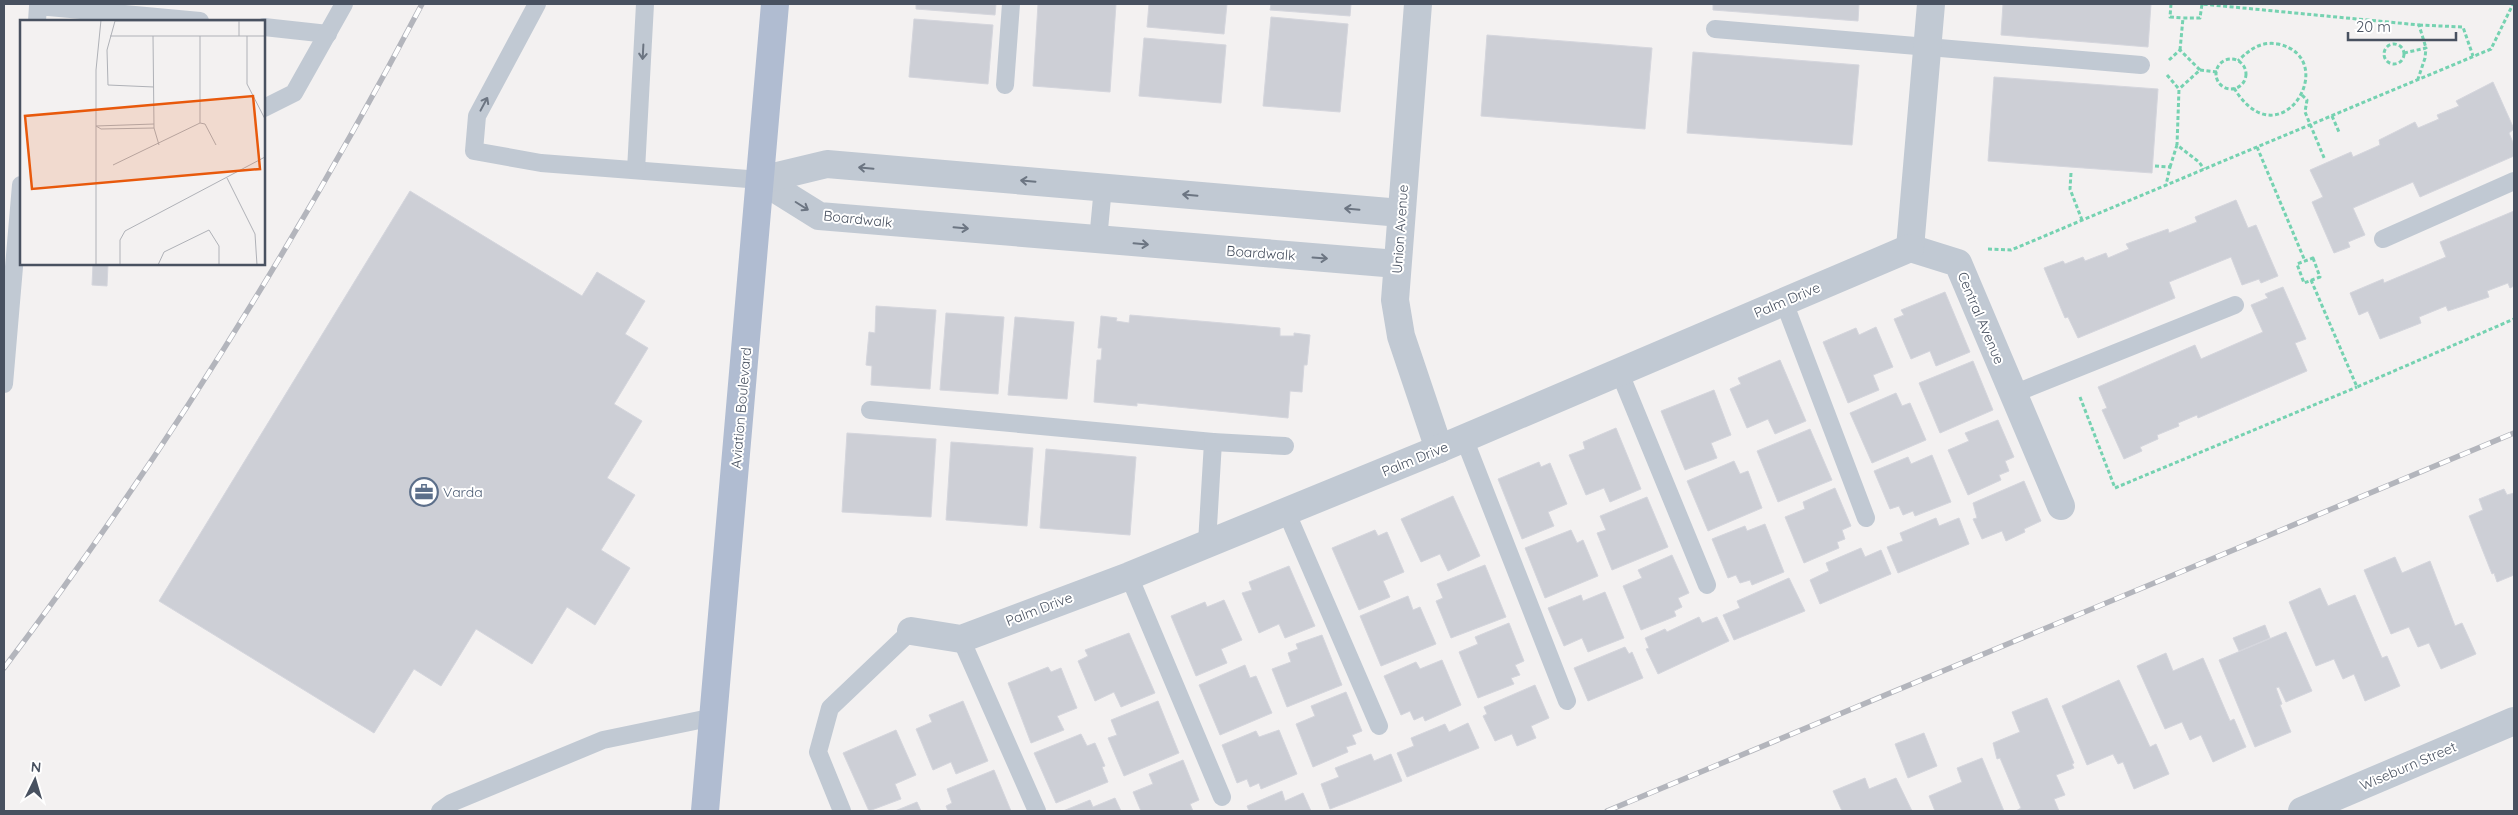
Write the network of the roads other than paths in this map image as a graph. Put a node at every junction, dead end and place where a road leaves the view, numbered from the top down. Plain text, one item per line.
1 (344, 4) edge
2 (537, 4) edge
3 (646, 4) edge
4 (775, 4) edge
5 (1012, 4) edge
6 (1418, 4) edge
7 (1931, 4) edge
8 (37, 20) edge
9 (189, 20) edge
10 (265, 27) edge
11 (1714, 28) dead end
12 (328, 34) junction
13 (1927, 47) junction
14 (2141, 65) road end
15 (1005, 85) dead end
16 (265, 107) edge
17 (636, 170) junction
18 (761, 180) junction
19 (2514, 182) edge
20 (1103, 187) junction
21 (16, 197) edge
22 (1401, 213) junction
23 (2383, 239) dead end
24 (1098, 240) junction
25 (1910, 248) junction
26 (1397, 264) junction
27 (1784, 302) junction
28 (2235, 305) dead end
29 (1619, 372) junction
30 (4, 384) edge
31 (2014, 394) junction
32 (870, 410) dead end
33 (1464, 438) junction
34 (1213, 442) junction
35 (1285, 446) dead end
36 (1439, 449) junction
37 (2061, 506) dead end
38 (1286, 511) junction
39 (1866, 518) dead end
40 (1207, 544) junction
41 (1129, 576) junction
42 (1707, 585) dead end
43 (911, 631) joint
44 (961, 639) junction
45 (1567, 701) dead end
46 (714, 717) junction
47 (2514, 721) edge
48 (1379, 726) dead end
49 (1222, 797) dead end
50 (440, 811) edge
51 (705, 811) edge
52 (842, 811) edge
53 (1037, 811) edge
54 (2302, 811) edge

1 - 12 lane
17 -> 2 lane
3 -> 17 lane
4 - 18 main road, Aviation Boulevard
5 - 15 lane
6 - 22 street, Union Avenue
7 - 13 street
8 - 9 lane
10 - 12 lane
11 - 13 lane
12 - 16 lane
13 - 14 lane
13 - 25 street
17 - 18 lane
20 -> 18 street
18 -> 24 street, Boardwalk
18 - 46 main road, Aviation Boulevard
19 - 23 lane
22 -> 20 street
20 - 24 lane
21 - 30 lane
22 - 26 street, Union Avenue
24 -> 26 street, Boardwalk
25 - 27 street, Palm Drive
25 - 31 street, Central Avenue
26 - 36 street, Union Avenue
27 - 29 street, Palm Drive
27 - 39 lane
28 - 31 lane
29 - 33 street, Palm Drive
29 - 42 lane
31 - 37 street, Central Avenue
32 - 34 lane
33 - 36 street, Palm Drive
33 - 45 lane
34 - 35 lane
34 - 40 lane
36 - 38 street, Palm Drive
38 - 40 street, Palm Drive
38 - 48 lane
40 - 41 street, Palm Drive
41 - 44 street, Palm Drive
41 - 49 lane
43 - 44 street, Palm Drive
43 - 52 lane
44 - 53 lane
46 - 50 lane
46 - 51 main road, Aviation Boulevard
47 - 54 street, Wiseburn Street

